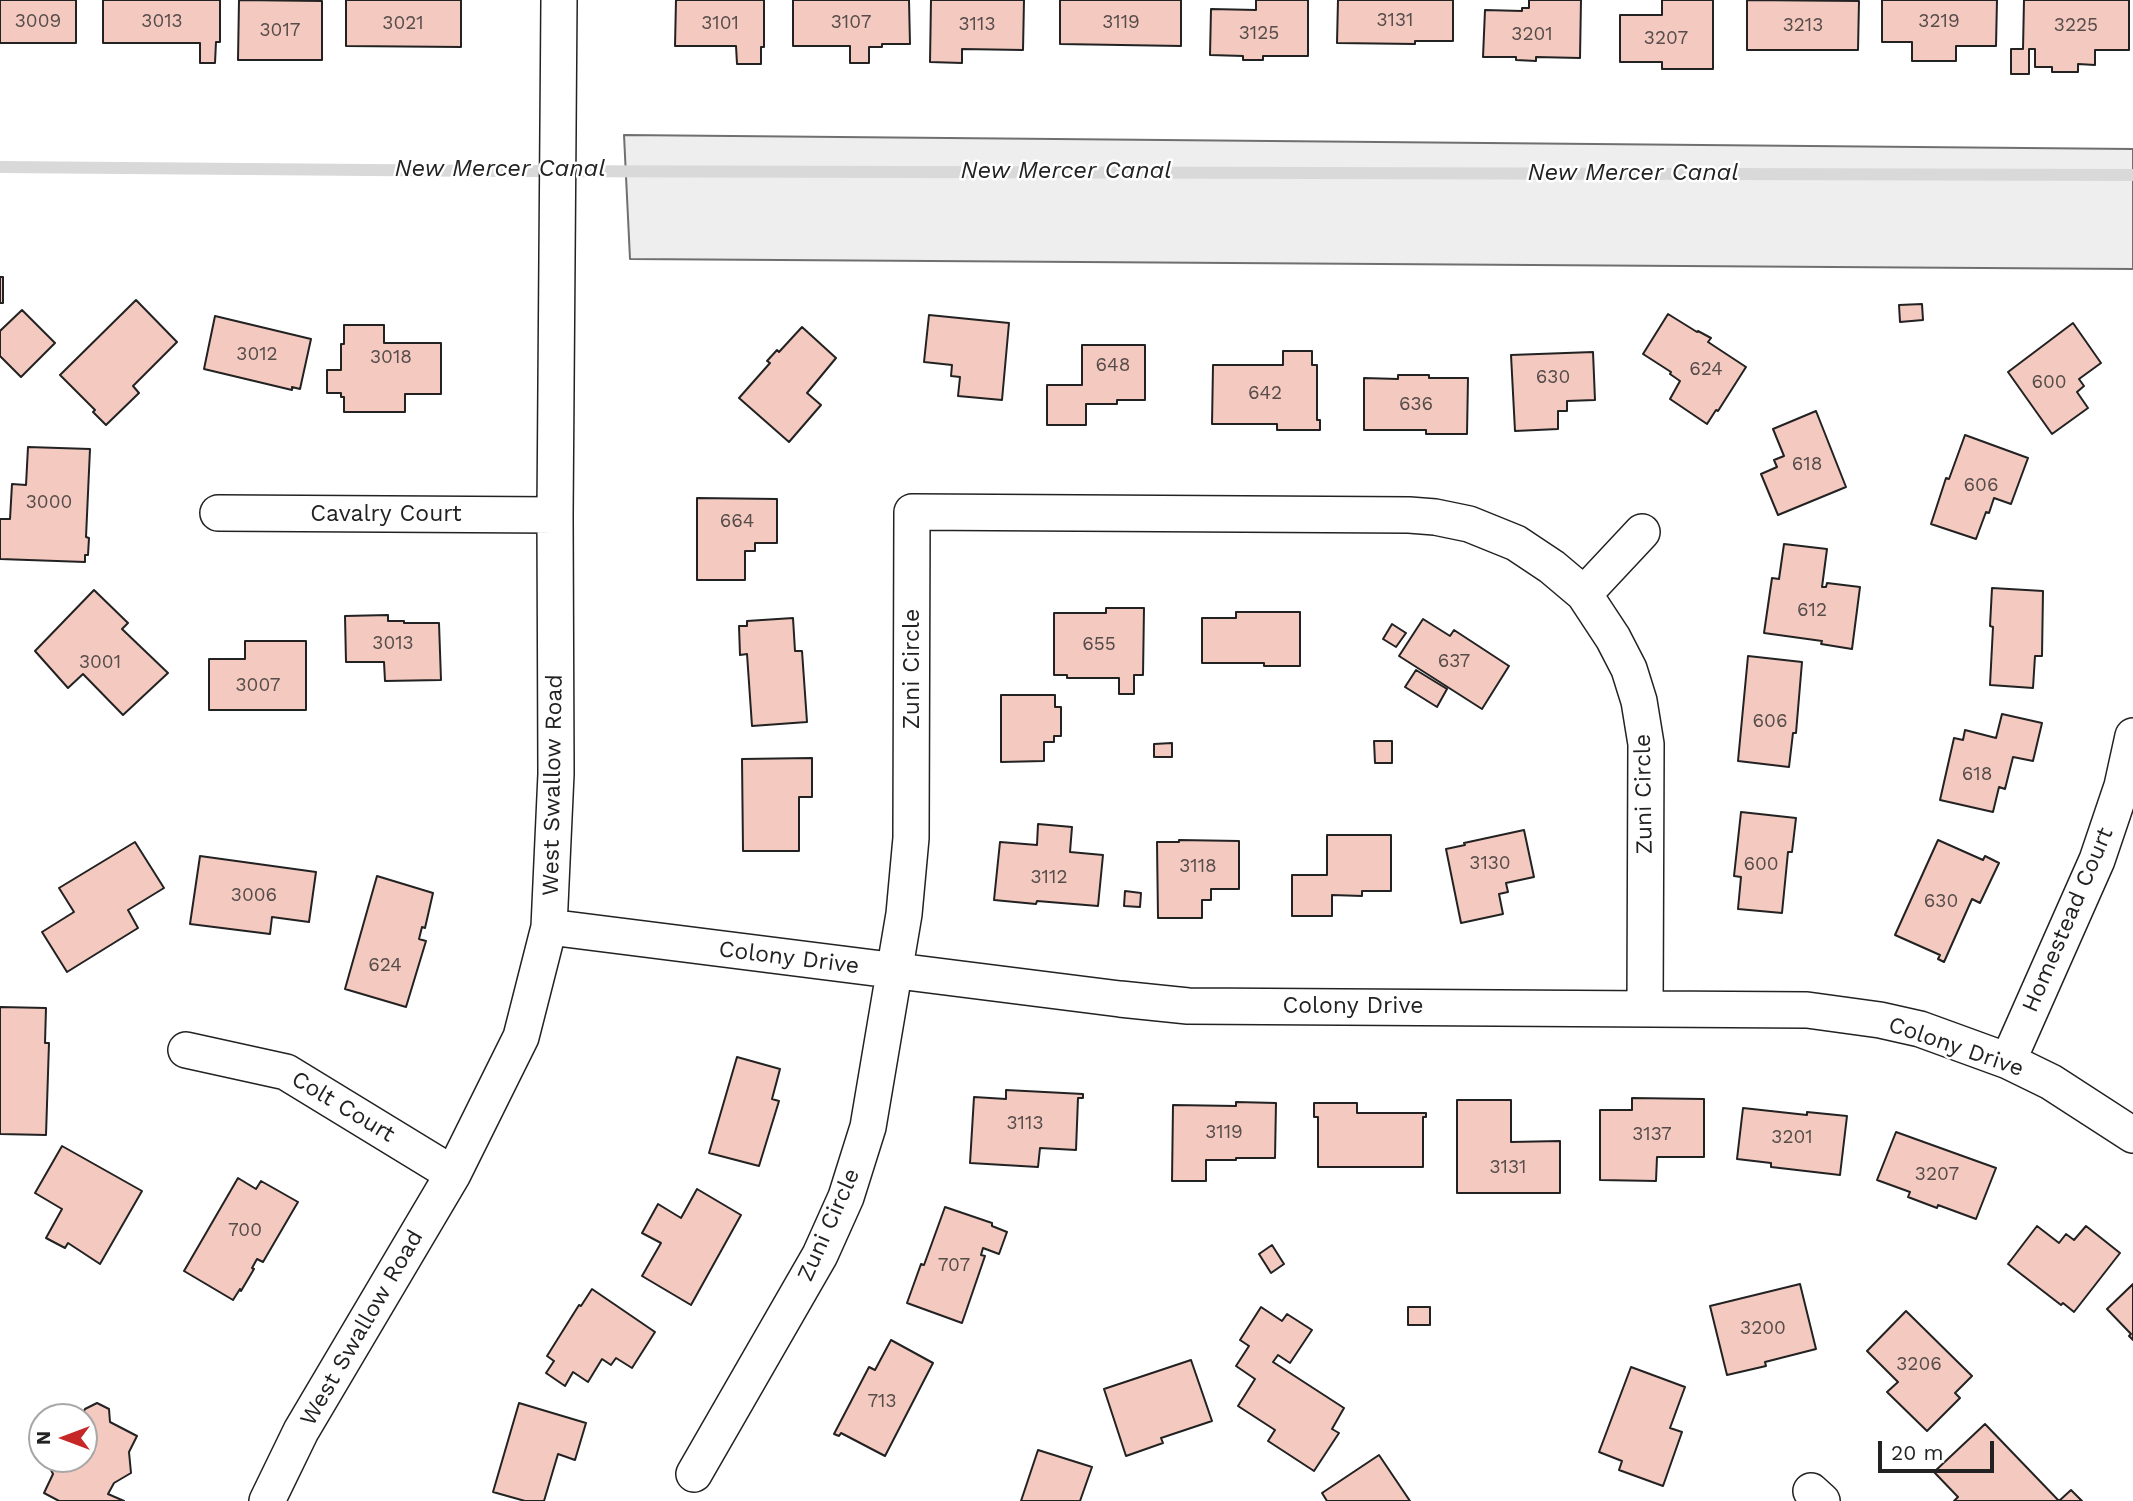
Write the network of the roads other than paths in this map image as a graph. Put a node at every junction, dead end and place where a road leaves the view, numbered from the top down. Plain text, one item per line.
1 (559, 0) edge
2 (218, 513) dead end
3 (555, 515) junction
4 (1642, 532) dead end
5 (1584, 594) junction
6 (2133, 736) edge
7 (549, 928) junction
8 (895, 971) junction
9 (1645, 1007) junction
10 (186, 1049) dead end
11 (2008, 1061) junction
12 (2133, 1135) edge
13 (453, 1174) junction
14 (694, 1474) dead end
15 (267, 1501) edge

1 - 3 street, West Swallow Road
2 - 3 street, Cavalry Court
3 - 7 street, West Swallow Road
4 - 5 street
5 - 8 street, Zuni Circle
5 - 9 street, Zuni Circle
6 - 11 street, Homestead Court
7 - 8 street, Colony Drive
7 - 13 street, West Swallow Road
8 - 9 street, Colony Drive
8 - 14 street, Zuni Circle
9 - 11 street, Colony Drive
10 - 13 street, Colt Court
11 - 12 street, Colony Drive
13 - 15 street, West Swallow Road

